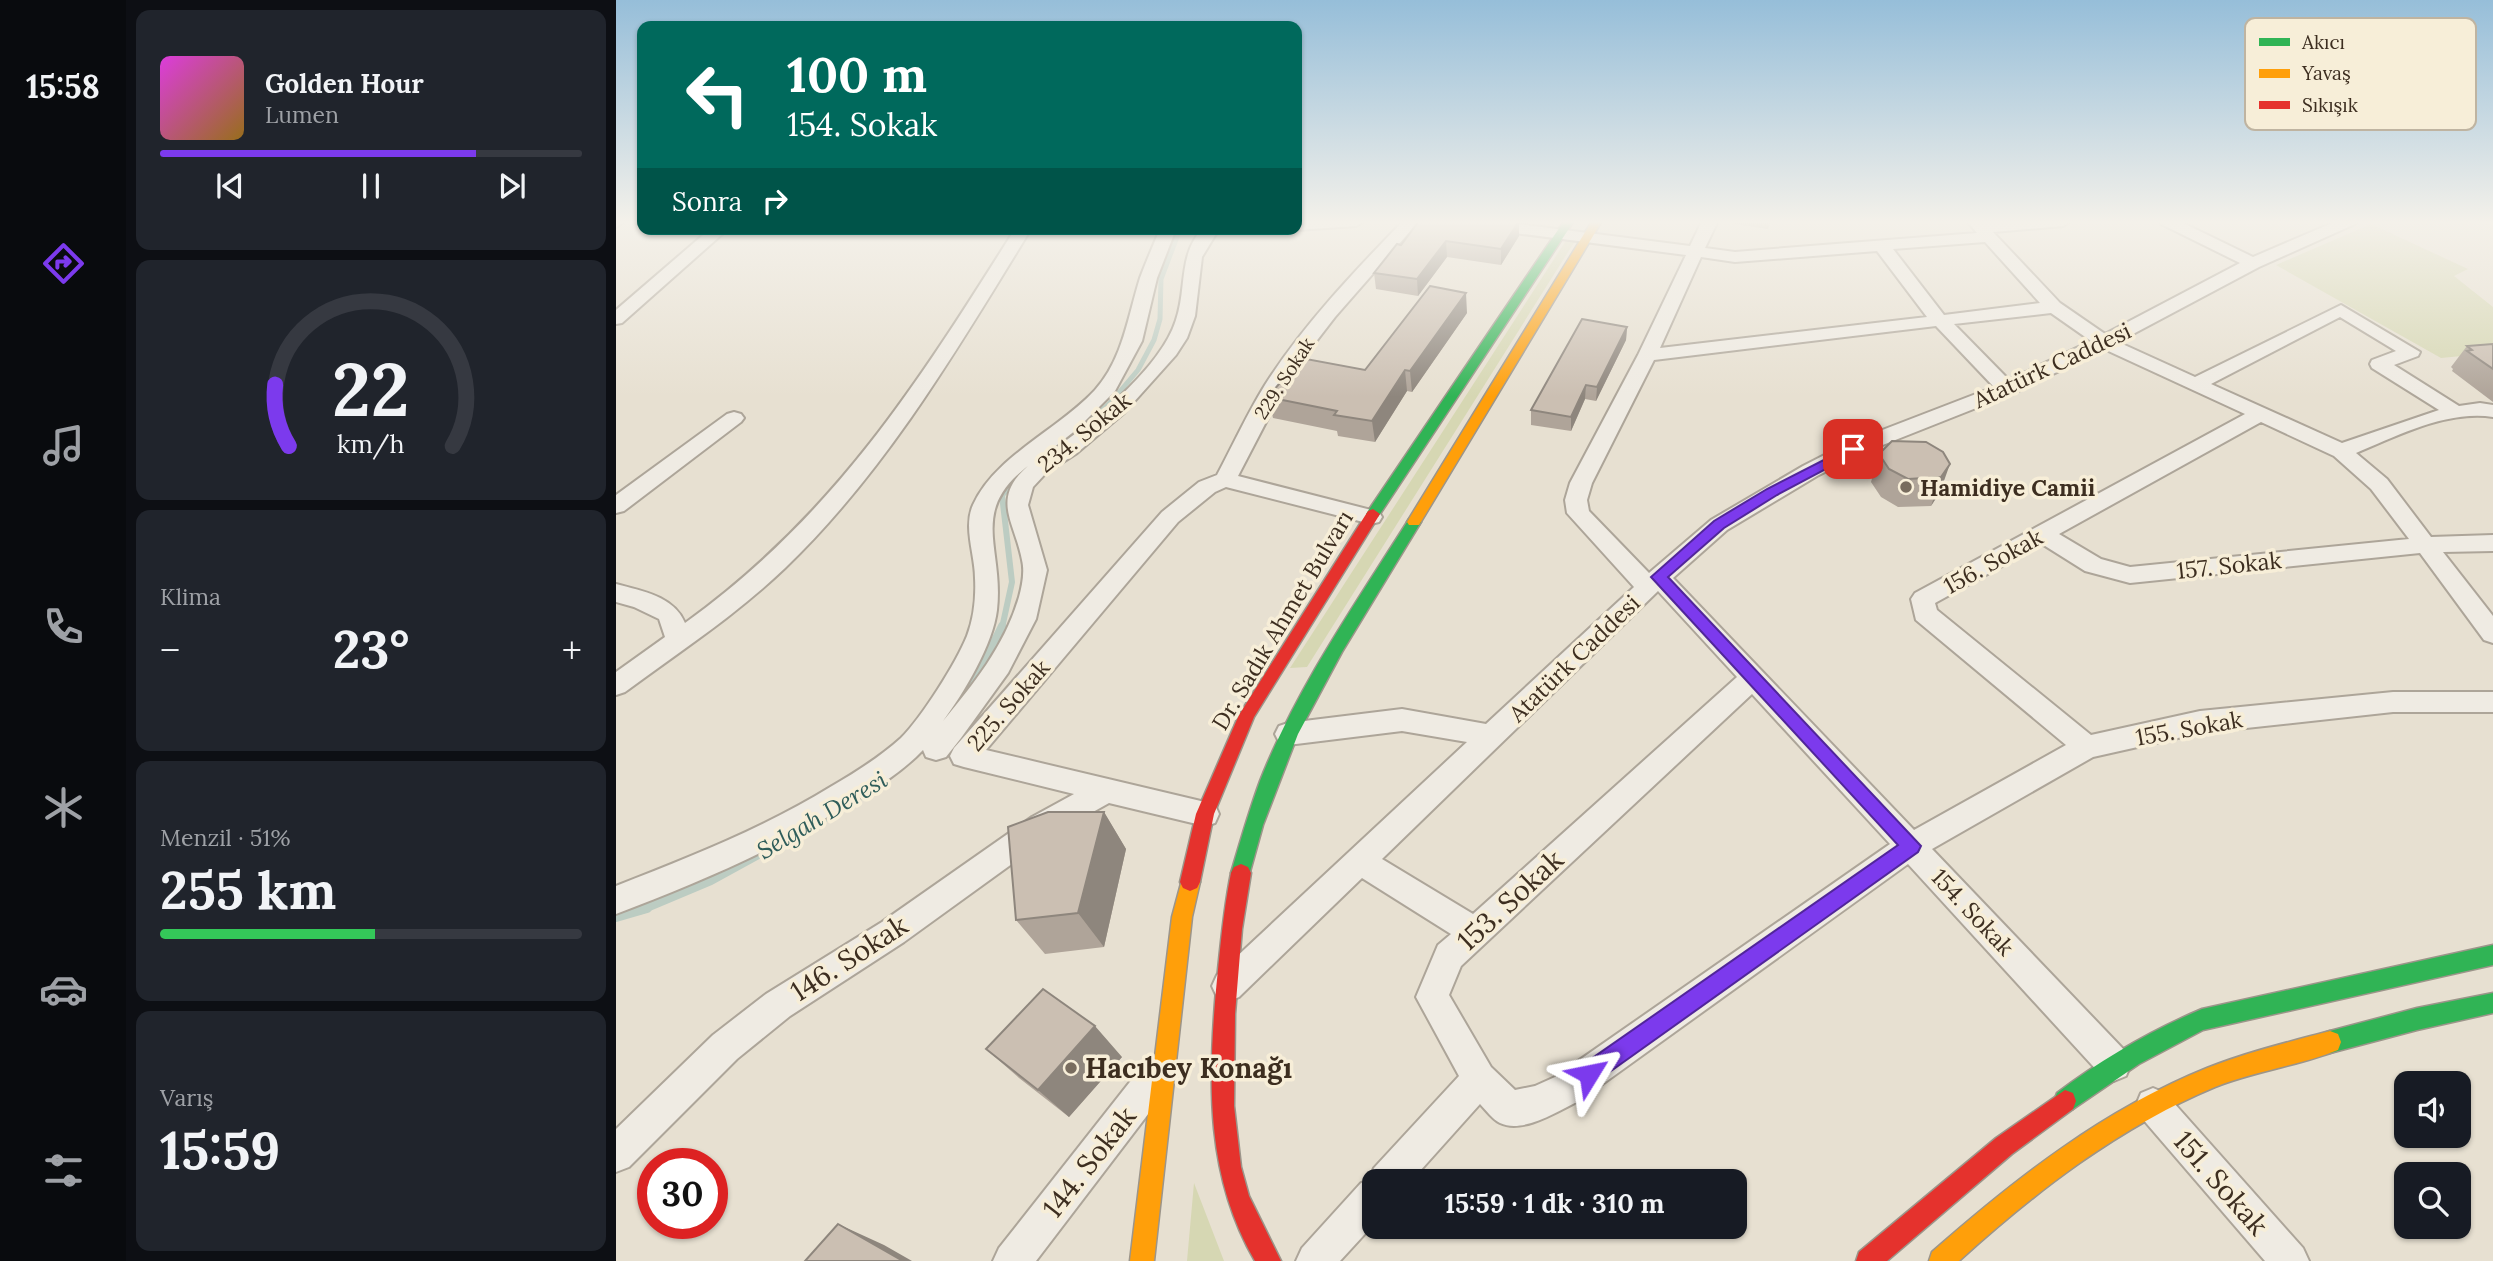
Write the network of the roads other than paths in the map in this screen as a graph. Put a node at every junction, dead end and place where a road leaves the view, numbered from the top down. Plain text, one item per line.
1 (661, 280) edge
2 (991, 280) edge
3 (1149, 280) edge
4 (1191, 280) edge
5 (1356, 280) edge
6 (1530, 280) edge
7 (1560, 280) edge
8 (1681, 280) edge
9 (1909, 280) edge
10 (2029, 280) edge
11 (2221, 280) edge
12 (2054, 307) junction
13 (616, 319) edge
14 (1940, 320) junction
15 (2104, 342) junction
16 (1647, 355) junction
17 (2194, 385) junction
18 (2007, 389) junction
19 (2493, 411) edge
20 (2455, 412) junction
21 (2260, 414) junction
22 (734, 418) dead end
23 (2341, 451) junction
24 (1226, 480) junction
25 (616, 506) edge
26 (1371, 517) junction
27 (2043, 533) junction
28 (2493, 543) edge
29 (2426, 545) junction
30 (1653, 582) junction
31 (616, 593) edge
32 (2493, 634) edge
33 (679, 640) junction
34 (1752, 679) junction
35 (616, 685) edge
36 (2493, 702) edge
37 (1288, 734) junction
38 (1492, 736) junction
39 (924, 746) junction
40 (2087, 747) junction
41 (964, 756) junction
42 (1105, 791) junction
43 (1205, 814) junction
44 (1912, 846) junction
45 (1361, 862) junction
46 (616, 900) edge
47 (1475, 932) junction
48 (2493, 955) edge
49 (1228, 987) junction
50 (2493, 1003) edge
51 (1166, 1063) junction
52 (2114, 1064) junction
53 (1479, 1079) junction
54 (2152, 1105) junction
55 (616, 1154) edge
56 (1398, 1169) edge
57 (1362, 1209) edge
58 (1012, 1261) edge
59 (1142, 1261) edge
60 (1269, 1261) edge
61 (1315, 1261) edge
62 (1868, 1261) edge
63 (1941, 1261) edge
64 (2290, 1261) edge

1 - 13 street
2 - 33 street
3 - 39 street
4 - 39 street, 234. Sokak
5 - 24 street, 229. Sokak
6 - 26 main road, Dr. Sadık Ahmet Bulvarı
7 - 37 main road
8 - 16 street, 154. Sokak
9 - 14 street
10 - 12 street
11 - 15 street, Atatürk Caddesi
12 - 14 street
12 - 15 street
14 - 16 street
14 - 18 street
15 - 17 street
15 - 18 street, Atatürk Caddesi
16 - 30 street, 154. Sokak
17 - 20 street
17 - 21 street
18 - 30 street, Atatürk Caddesi
19 - 20 street
20 - 23 street
21 - 23 street
21 - 27 street, 156. Sokak
22 - 25 street
23 - 29 street
24 - 26 street
24 - 41 street, 225. Sokak
26 - 43 main road, Dr. Sadık Ahmet Bulvarı
27 - 29 street, 157. Sokak
27 - 40 street, 156. Sokak
28 - 29 street, 157. Sokak
29 - 32 street
30 - 34 street, 154. Sokak
30 - 38 street, Atatürk Caddesi
31 - 33 street
33 - 35 street
34 - 44 street, 154. Sokak
34 - 47 street, 153. Sokak
36 - 40 street, 155. Sokak
37 - 38 street
37 - 49 main road
38 - 45 street, Atatürk Caddesi
39 - 41 street
39 - 46 street
40 - 44 street, 155. Sokak
41 - 42 street, 225. Sokak
42 - 43 street, 225. Sokak
42 - 55 street, 146. Sokak
43 - 51 main road, Dr. Sadık Ahmet Bulvarı
44 - 52 street, 154. Sokak
44 - 53 street, 153. Sokak
45 - 47 street
45 - 49 street, Atatürk Caddesi
47 - 53 street, 153. Sokak
48 - 52 main road
49 - 60 main road
50 - 54 main road
51 - 58 street, 144. Sokak
51 - 59 main road, Dr. Sadık Ahmet Bulvarı
52 - 62 main road
53 - 56 street
54 - 63 main road
54 - 64 street, 151. Sokak
57 - 61 street

